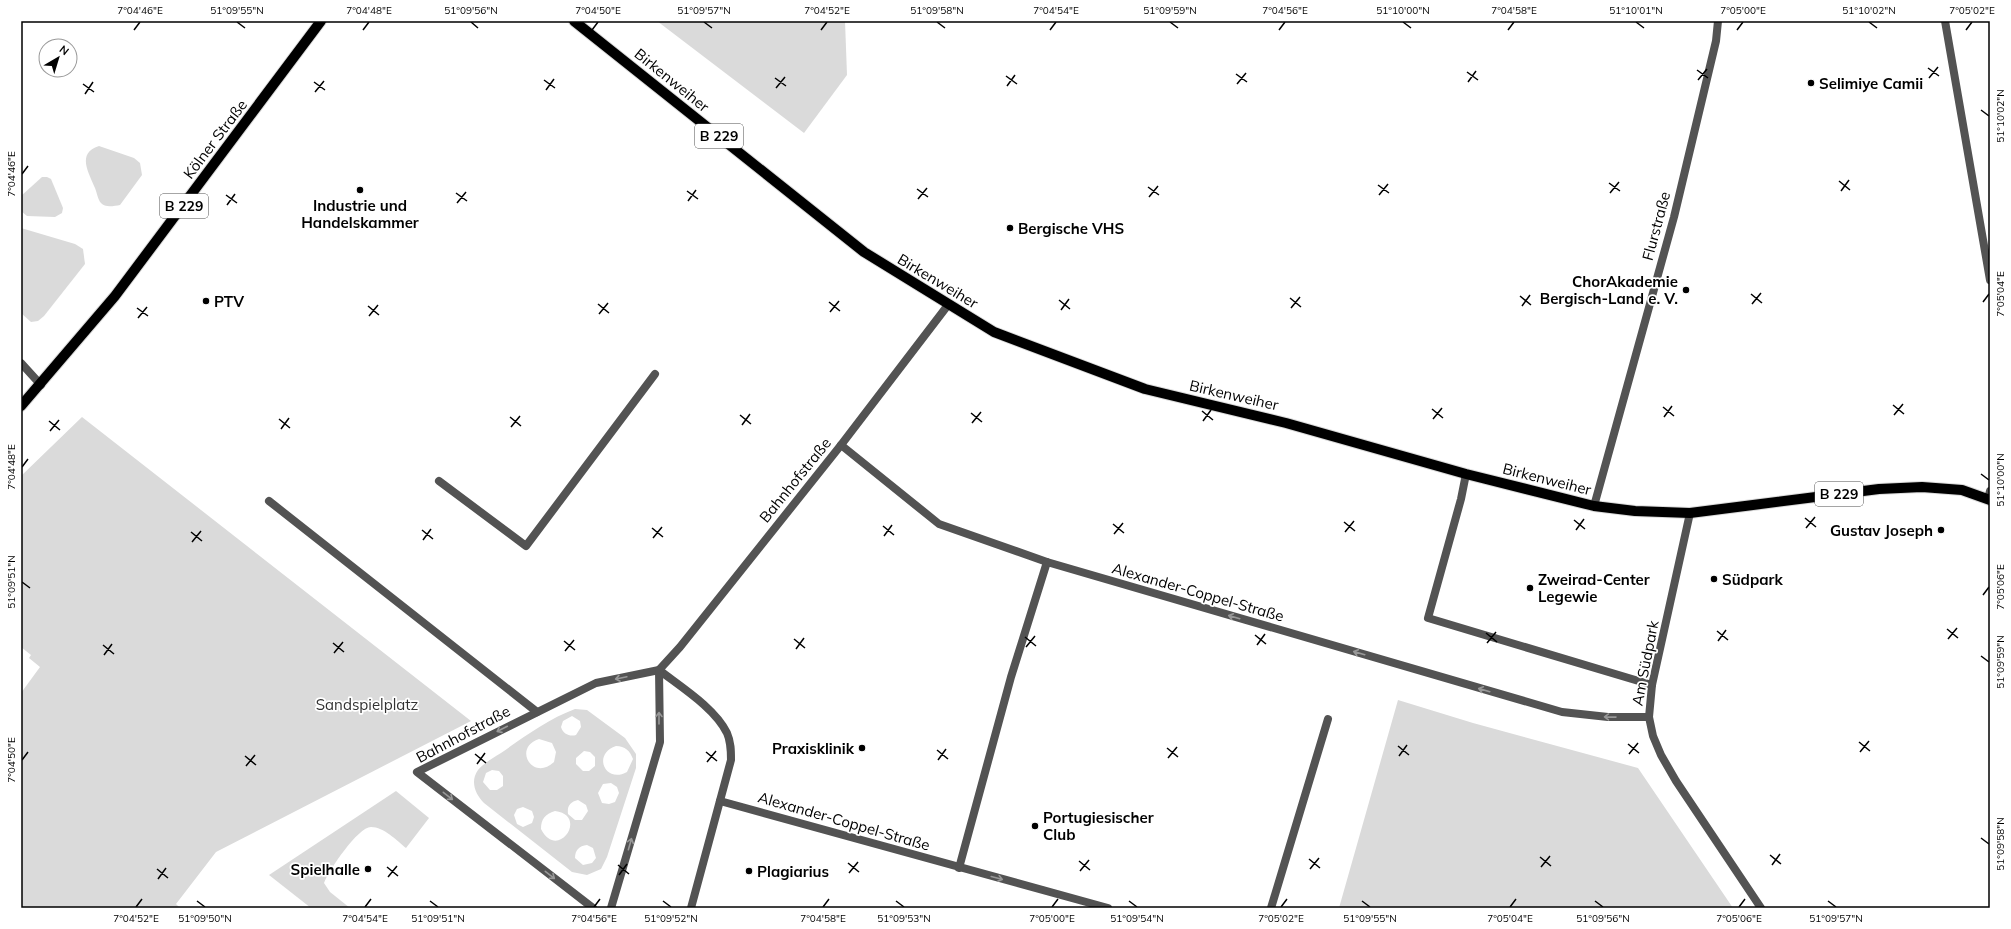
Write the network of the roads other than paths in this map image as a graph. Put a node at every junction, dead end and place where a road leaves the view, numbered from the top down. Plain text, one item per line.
1 (321, 21) edge
2 (574, 21) edge
3 (1718, 21) edge
4 (1945, 21) edge
5 (1990, 280) edge
6 (948, 304) junction
7 (21, 363) edge
8 (655, 374) dead end
9 (41, 385) junction
10 (21, 406) edge
11 (841, 445) junction
12 (1466, 474) junction
13 (439, 481) dead end
14 (1989, 497) edge
15 (269, 501) dead end
16 (1594, 506) junction
17 (1690, 513) junction
18 (1047, 562) junction
19 (659, 670) junction
20 (1652, 685) junction
21 (536, 712) junction
22 (1650, 717) junction
23 (1328, 719) dead end
24 (720, 801) junction
25 (959, 868) junction
26 (593, 908) edge
27 (611, 908) edge
28 (691, 908) edge
29 (1108, 908) edge
30 (1271, 908) edge
31 (1761, 908) edge

1 - 9 main road, Kölner Straße / B 229
2 - 6 main road, Birkenweiher / B 229
3 - 16 street, Flurstraße
4 - 5 street
6 - 11 street, Bahnhofstraße
6 - 12 main road, Birkenweiher / B 229
7 - 9 street
8 - 13 street
9 - 10 main road, B 229
11 - 18 street, Alexander-Coppel-Straße
11 - 19 street, Bahnhofstraße
12 - 16 main road, Birkenweiher / B 229
12 - 20 street
14 - 17 main road, Birkenweiher / B 229
15 - 21 street
16 - 17 main road, Birkenweiher / B 229
17 - 20 street, Am Südpark
22 -> 18 street, Alexander-Coppel-Straße
18 - 25 street
19 -> 21 street, Bahnhofstraße
19 - 24 street
27 -> 19 street
20 - 22 street, Am Südpark
21 -> 26 street, Bahnhofstraße
22 - 31 street, Am Südpark
23 - 30 street
24 - 25 street, Alexander-Coppel-Straße
24 - 28 street
25 -> 29 street, Alexander-Coppel-Straße

